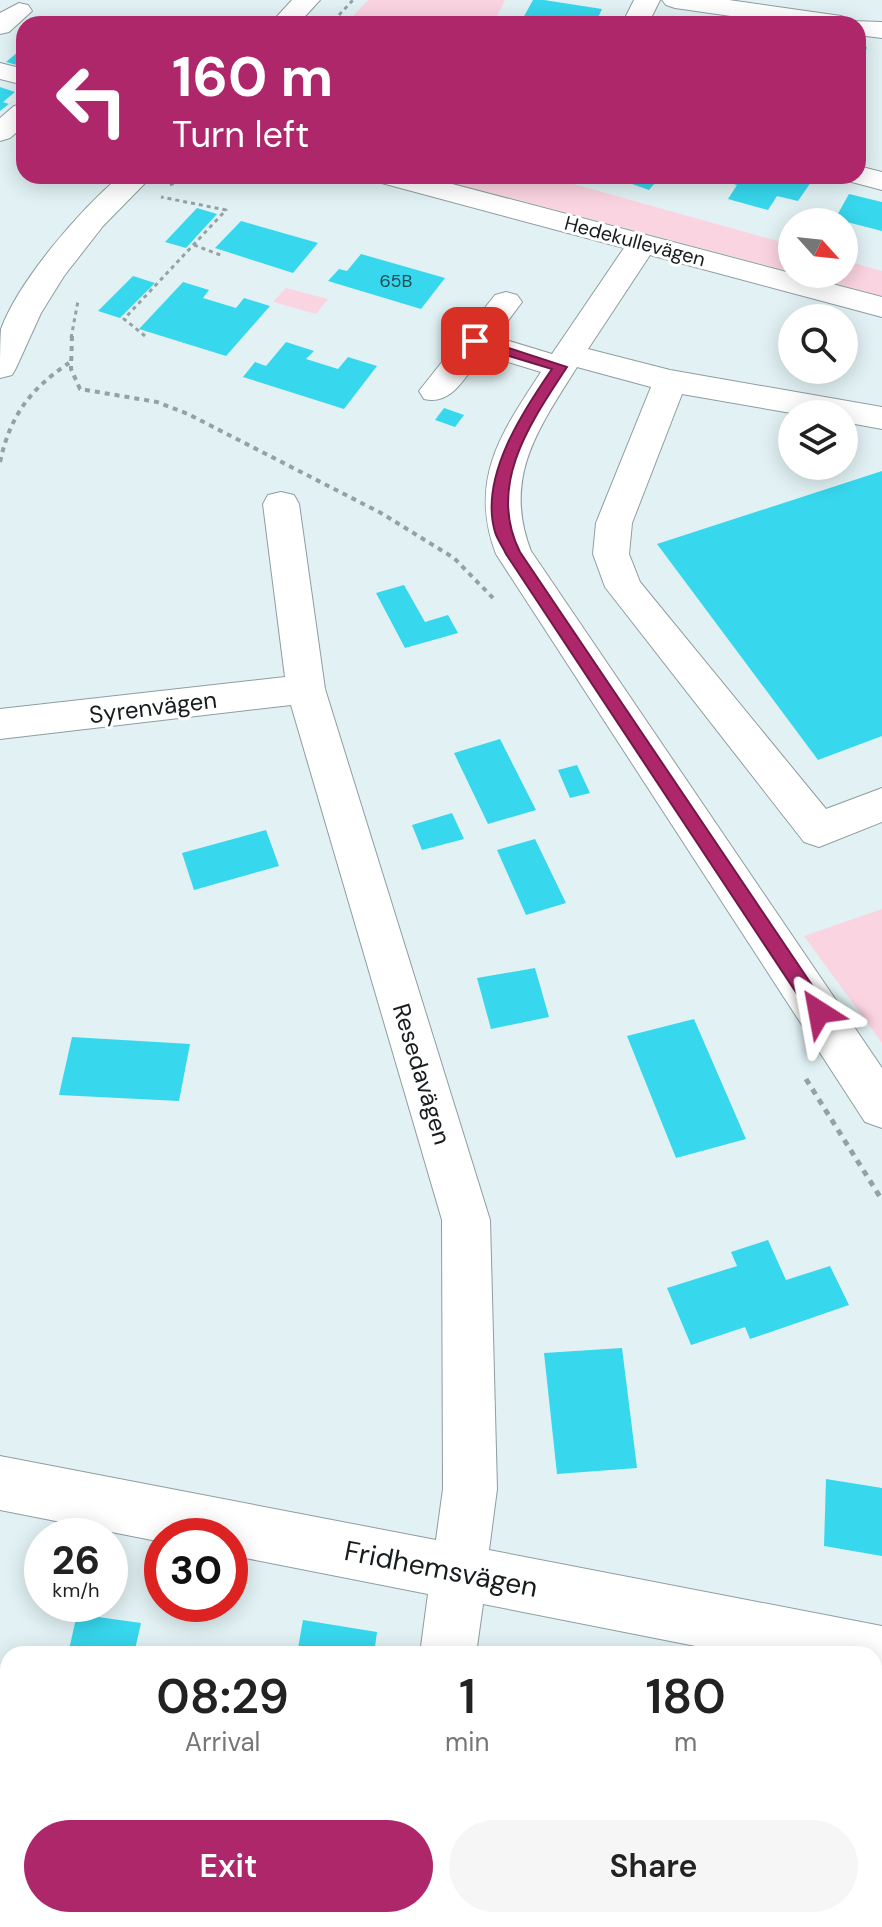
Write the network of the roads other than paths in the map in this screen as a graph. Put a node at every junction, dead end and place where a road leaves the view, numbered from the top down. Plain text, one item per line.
1 (307, 0) edge
2 (675, 0) edge
3 (291, 16) edge
4 (786, 16) edge
5 (16, 119) edge
6 (0, 132) edge
7 (127, 184) edge
8 (418, 184) edge
9 (643, 243) junction
10 (506, 302) dead end
11 (15, 305) edge
12 (882, 307) edge
13 (475, 341) junction
14 (564, 360) junction
15 (0, 368) edge
16 (670, 381) junction
17 (436, 391) dead end
18 (882, 418) edge
19 (281, 504) dead end
20 (306, 689) junction
21 (0, 724) edge
22 (882, 804) edge
23 (882, 1107) edge
24 (0, 1483) edge
25 (460, 1573) junction
26 (449, 1646) edge
27 (840, 1646) edge

1 - 3 street
2 - 4 street
5 - 6 street
7 - 11 street
8 - 9 street, Hedekullevägen
9 - 12 street, Hedekullevägen
9 - 14 street
10 - 13 street
11 - 15 street
13 - 14 street
13 - 17 street
14 - 16 street
14 - 23 street
16 - 18 street
16 - 22 street
19 - 20 street, Resedavägen
20 - 21 street, Syrenvägen
20 - 25 street, Resedavägen
24 - 25 street, Fridhemsvägen
25 - 26 street, Resedavägen
25 - 27 street, Fridhemsvägen

